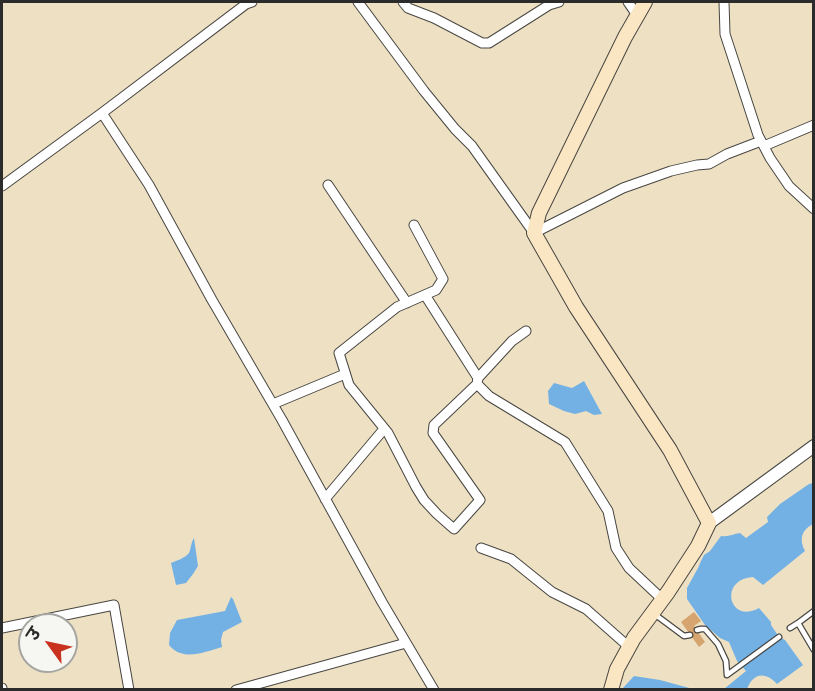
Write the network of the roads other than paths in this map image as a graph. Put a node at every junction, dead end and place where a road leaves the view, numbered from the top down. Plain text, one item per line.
1 (252, 2) edge
2 (358, 2) edge
3 (403, 2) edge
4 (559, 2) edge
5 (628, 2) edge
6 (645, 2) edge
7 (724, 2) edge
8 (548, 3) edge
9 (637, 15) junction
10 (102, 113) junction
11 (813, 125) edge
12 (763, 143) junction
13 (328, 185) dead end
14 (2, 186) edge
15 (813, 209) edge
16 (414, 225) dead end
17 (534, 233) junction
18 (425, 295) junction
19 (407, 303) junction
20 (526, 331) dead end
21 (345, 374) junction
22 (477, 381) junction
23 (273, 404) junction
24 (384, 429) junction
25 (813, 446) edge
26 (326, 499) junction
27 (709, 523) junction
28 (481, 549) dead end
29 (662, 599) junction
30 (813, 611) edge
31 (653, 612) junction
32 (798, 623) junction
33 (2, 628) edge
34 (790, 628) dead end
35 (697, 630) dead end
36 (690, 636) dead end
37 (777, 638) dead end
38 (406, 643) junction
39 (629, 648) junction
40 (813, 650) edge
41 (129, 690) edge
42 (236, 690) edge
43 (434, 690) edge
44 (611, 690) edge

1 - 10 street
2 - 17 street
3 - 8 street
4 - 8 street
5 - 9 street
6 - 9 main road
7 - 12 street
9 - 17 main road
10 - 14 street
10 - 23 street
11 - 12 street
12 - 15 street
12 - 17 street
13 - 19 street
16 - 18 street
17 - 27 main road
18 - 19 street
18 - 22 street
19 - 21 street
20 - 22 street
21 - 23 street
21 - 24 street
22 - 24 street
22 - 29 street
23 - 26 street
24 - 26 street
25 - 27 street
26 - 38 street
27 - 29 main road
28 - 39 street
29 - 31 main road
30 - 32 lane
31 - 36 lane
31 - 39 main road
32 - 34 lane
32 - 40 lane
33 - 41 street
35 - 37 lane
38 - 42 street
38 - 43 street
39 - 44 main road

